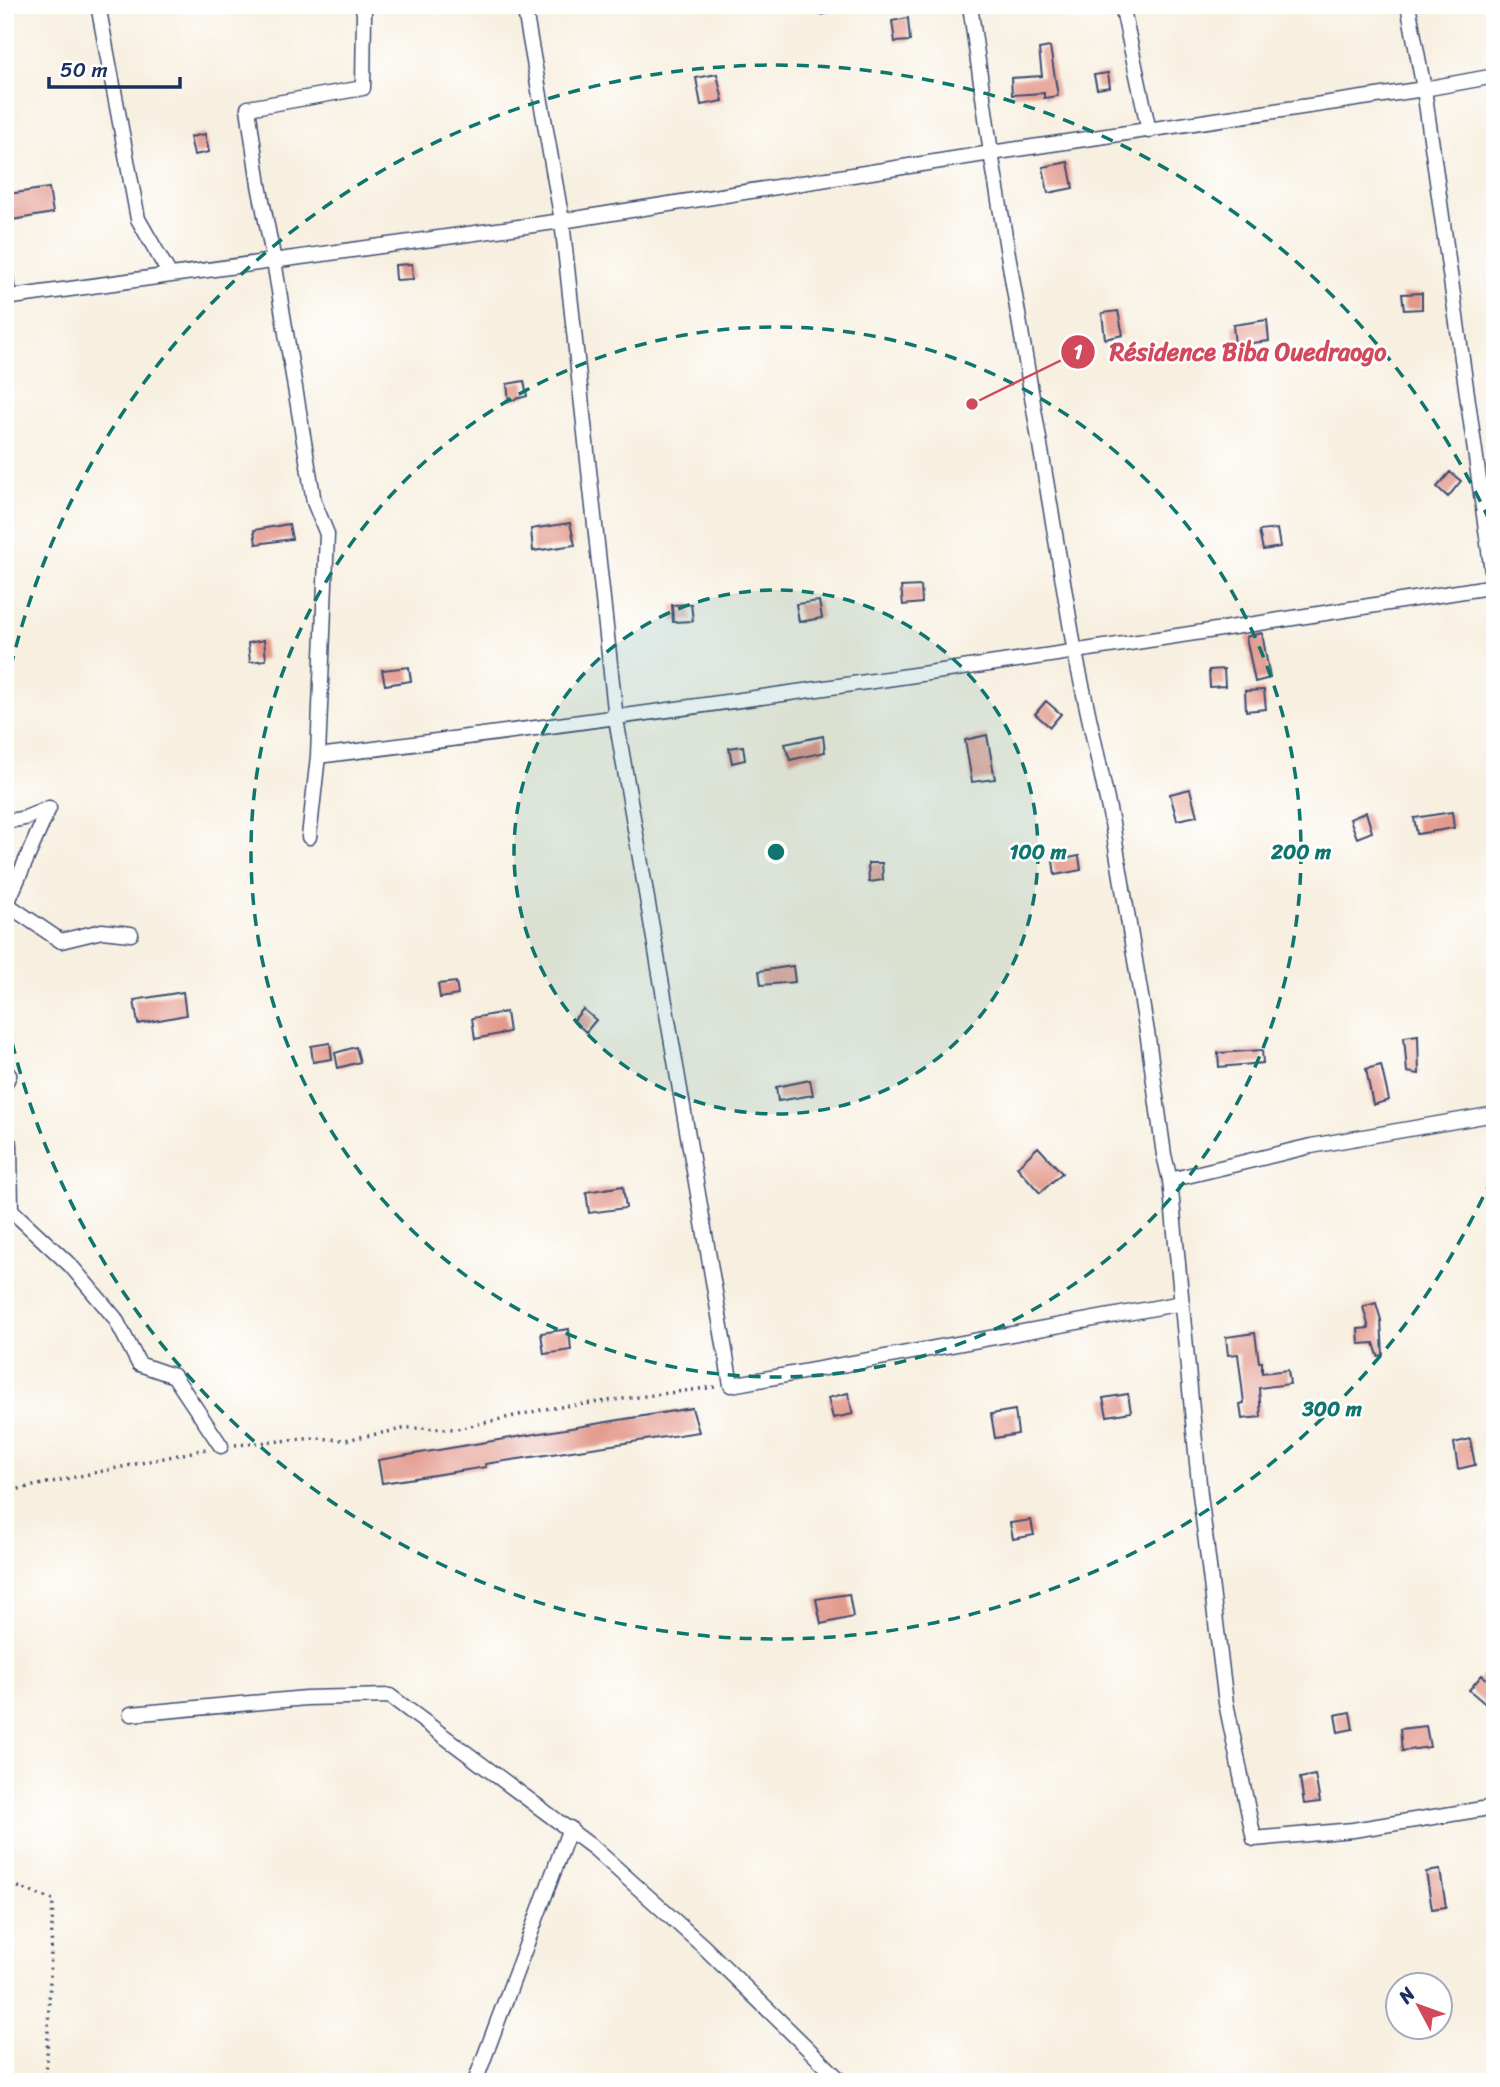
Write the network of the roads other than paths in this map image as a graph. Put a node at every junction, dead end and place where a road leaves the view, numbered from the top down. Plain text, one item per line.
1 (99, 5) edge
2 (362, 5) edge
3 (524, 5) edge
4 (970, 5) edge
5 (1122, 5) edge
6 (1408, 5) edge
7 (1495, 76) edge
8 (1424, 89) junction
9 (1149, 131) junction
10 (991, 153) junction
11 (562, 220) junction
12 (274, 261) junction
13 (5, 273) edge
14 (170, 275) junction
15 (7, 298) edge
16 (1494, 586) edge
17 (1075, 653) junction
18 (616, 719) junction
19 (318, 756) junction
20 (5, 822) edge
21 (309, 837) dead end
22 (6, 905) edge
23 (131, 934) dead end
24 (5, 1071) edge
25 (5, 1084) edge
26 (1495, 1114) edge
27 (5, 1141) edge
28 (1170, 1180) junction
29 (1182, 1303) junction
30 (221, 1446) road end
31 (131, 1714) dead end
32 (1495, 1807) edge
33 (570, 1828) junction
34 (475, 2082) edge
35 (842, 2082) edge

1 - 14 street
2 - 12 street
3 - 11 street
4 - 10 street
5 - 9 street
6 - 8 street
7 - 8 street
8 - 9 street
8 - 16 street
9 - 10 street
10 - 11 street
10 - 17 street
11 - 12 street
11 - 18 street
12 - 14 street
12 - 19 street
13 - 15 street
14 - 15 street
16 - 17 street
17 - 18 street
17 - 28 street
18 - 19 street
18 - 29 street
19 - 21 street
20 - 22 street
22 - 23 street
24 - 25 street
26 - 28 street
27 - 30 street
28 - 29 street
29 - 32 street
31 - 33 street
33 - 34 street
33 - 35 street

